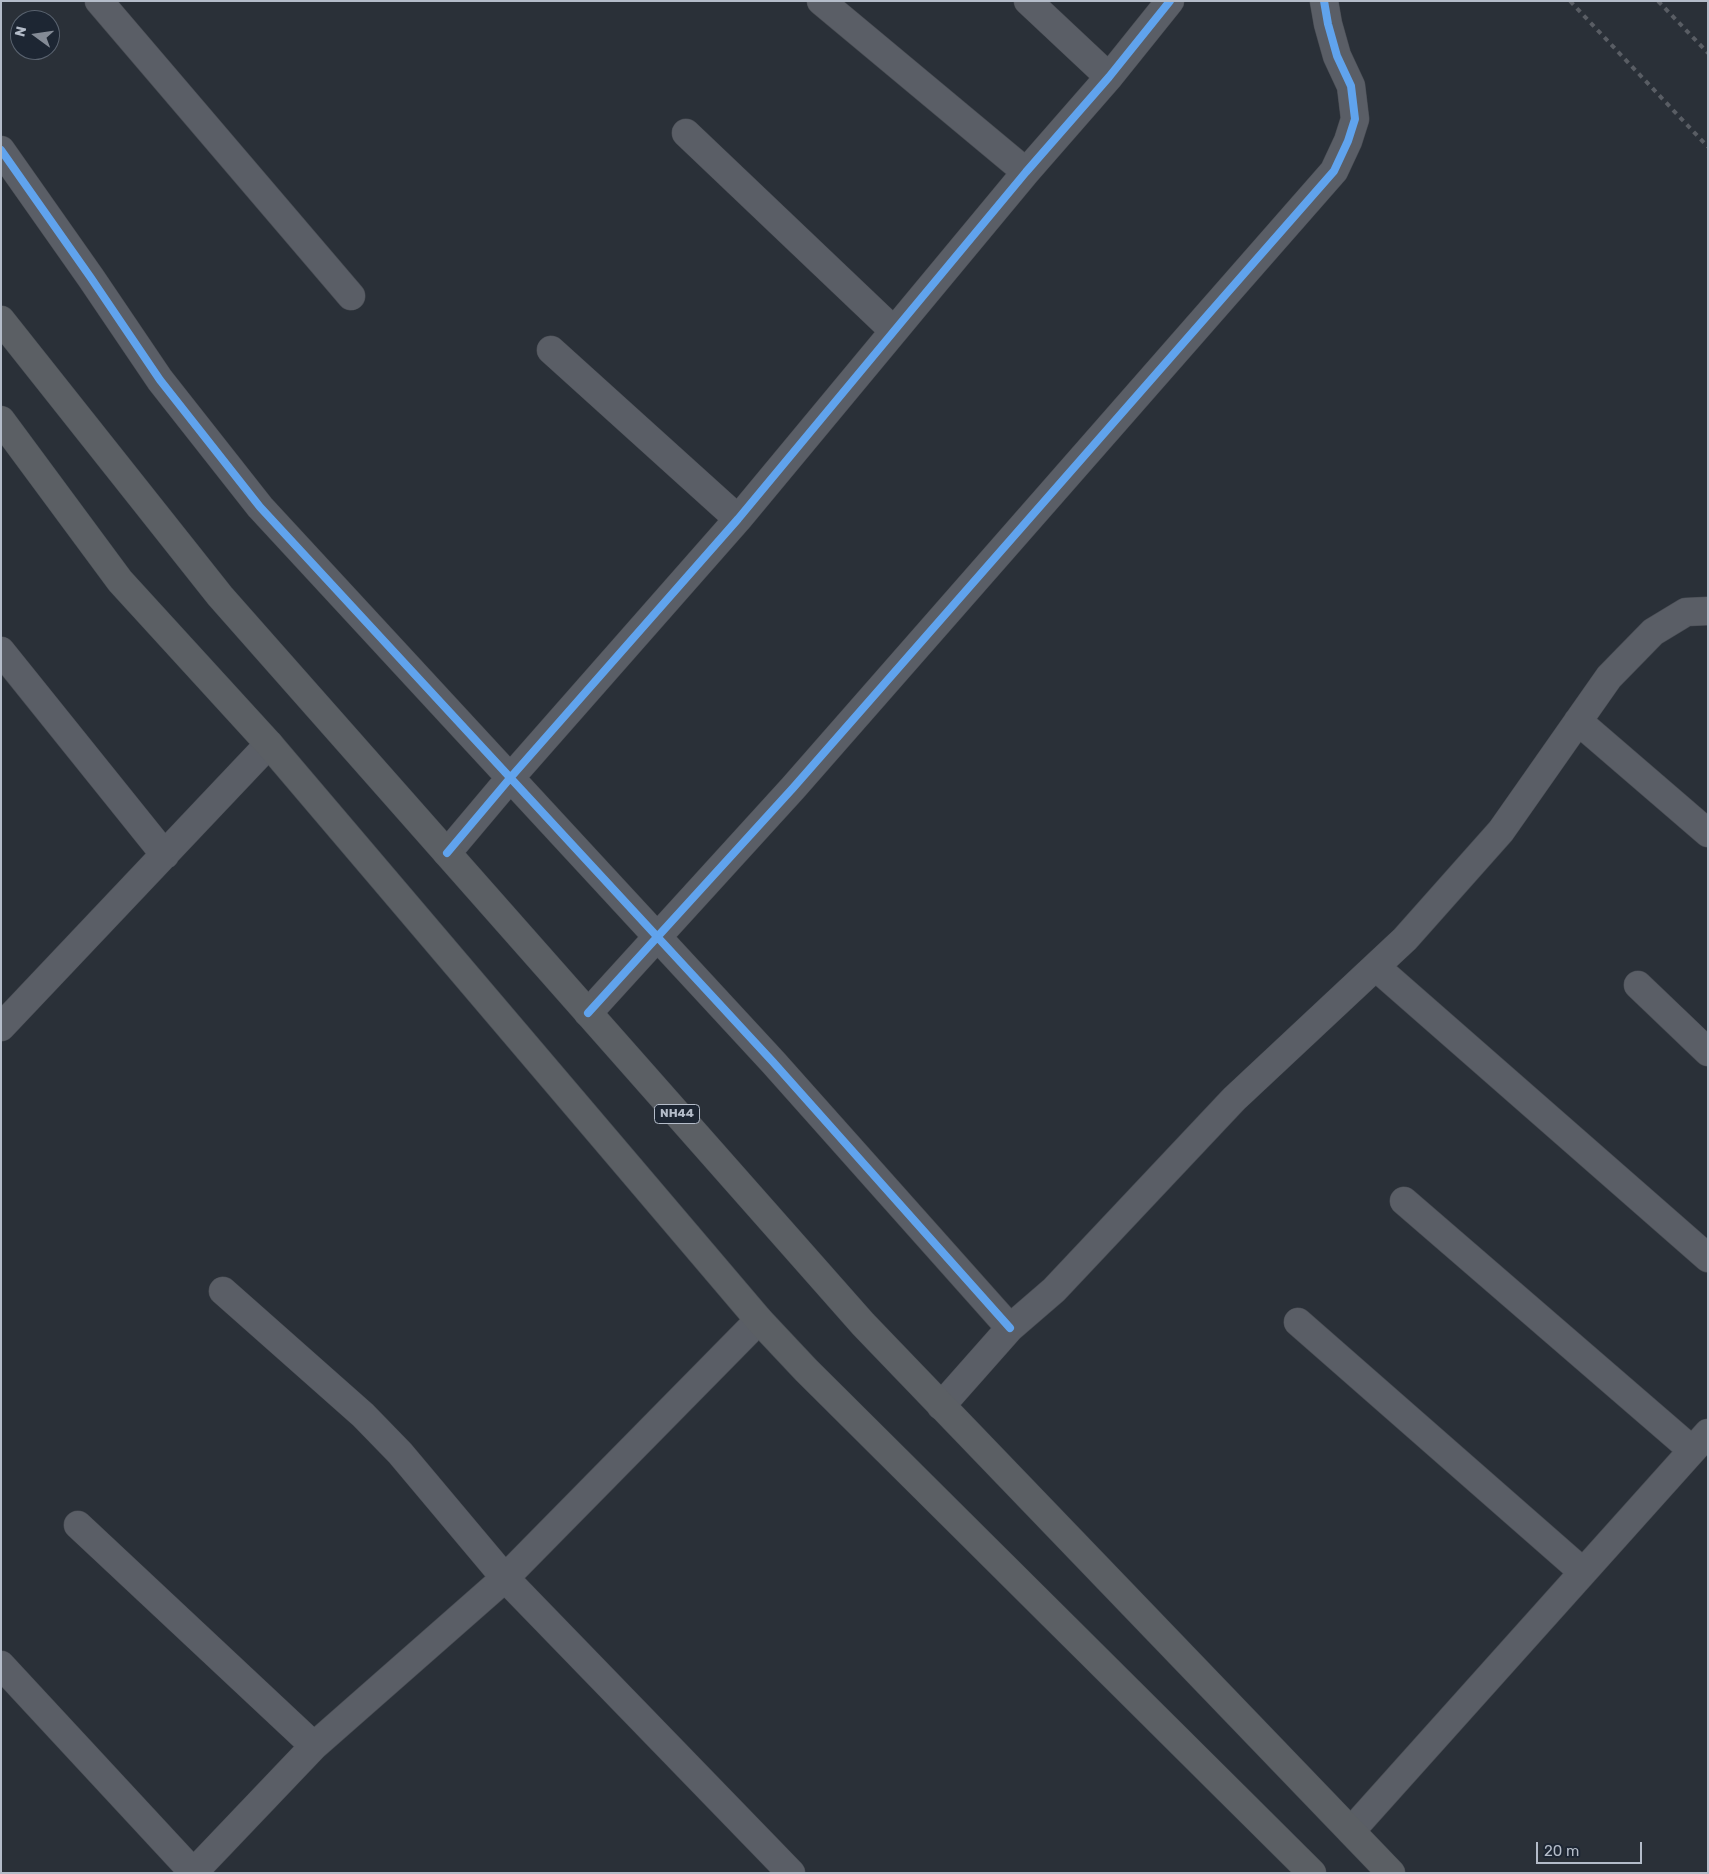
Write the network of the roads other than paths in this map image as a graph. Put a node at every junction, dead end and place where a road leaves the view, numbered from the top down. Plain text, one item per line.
1 (99, 1) edge
2 (821, 1) edge
3 (1028, 1) edge
4 (1170, 1) edge
5 (1324, 1) edge
6 (1109, 77) junction
7 (686, 133) dead end
8 (1, 150) edge
9 (1026, 172) junction
10 (351, 296) dead end
11 (1, 320) edge
12 (894, 331) junction
13 (551, 350) dead end
14 (1, 420) edge
15 (738, 519) junction
16 (1708, 611) edge
17 (5, 664) edge
18 (1578, 721) junction
19 (270, 744) junction
20 (510, 777) junction
21 (1708, 833) edge
22 (447, 852) junction
23 (165, 855) junction
24 (657, 937) junction
25 (1376, 967) junction
26 (1638, 984) dead end
27 (588, 1013) junction
28 (1, 1027) edge
29 (1708, 1052) edge
30 (1404, 1200) dead end
31 (1708, 1258) edge
32 (223, 1291) dead end
33 (759, 1320) junction
34 (1298, 1322) dead end
35 (1010, 1328) junction
36 (941, 1406) junction
37 (1700, 1442) edge
38 (78, 1525) dead end
39 (1583, 1572) junction
40 (505, 1578) junction
41 (1, 1665) edge
42 (314, 1746) junction
43 (1351, 1831) junction
44 (193, 1872) edge
45 (792, 1873) edge
46 (1312, 1873) edge
47 (1391, 1873) edge

1 - 10 street
2 - 9 street
3 - 6 street
4 - 6 street
5 - 24 street
6 - 9 street
7 - 12 street
8 - 20 street
9 - 12 street
11 - 22 highway, NH44
12 - 15 street
13 - 15 street
14 - 19 highway
15 - 20 street
16 - 18 street
17 - 23 street
18 - 21 street
18 - 25 street
19 - 23 street
19 - 33 highway
20 - 22 street
20 - 24 street
22 - 27 highway, NH44
23 - 28 street
24 - 27 street
24 - 35 street
25 - 31 street
25 - 35 street
26 - 29 street
27 - 36 highway, NH44
30 - 37 street
32 - 40 street
33 - 40 street
33 - 46 highway
34 - 39 street
35 - 36 street
36 - 43 highway, NH44
37 - 39 street
38 - 42 street
39 - 43 street
40 - 42 street
40 - 45 street
41 - 44 street
42 - 44 street
43 - 47 highway, NH44

